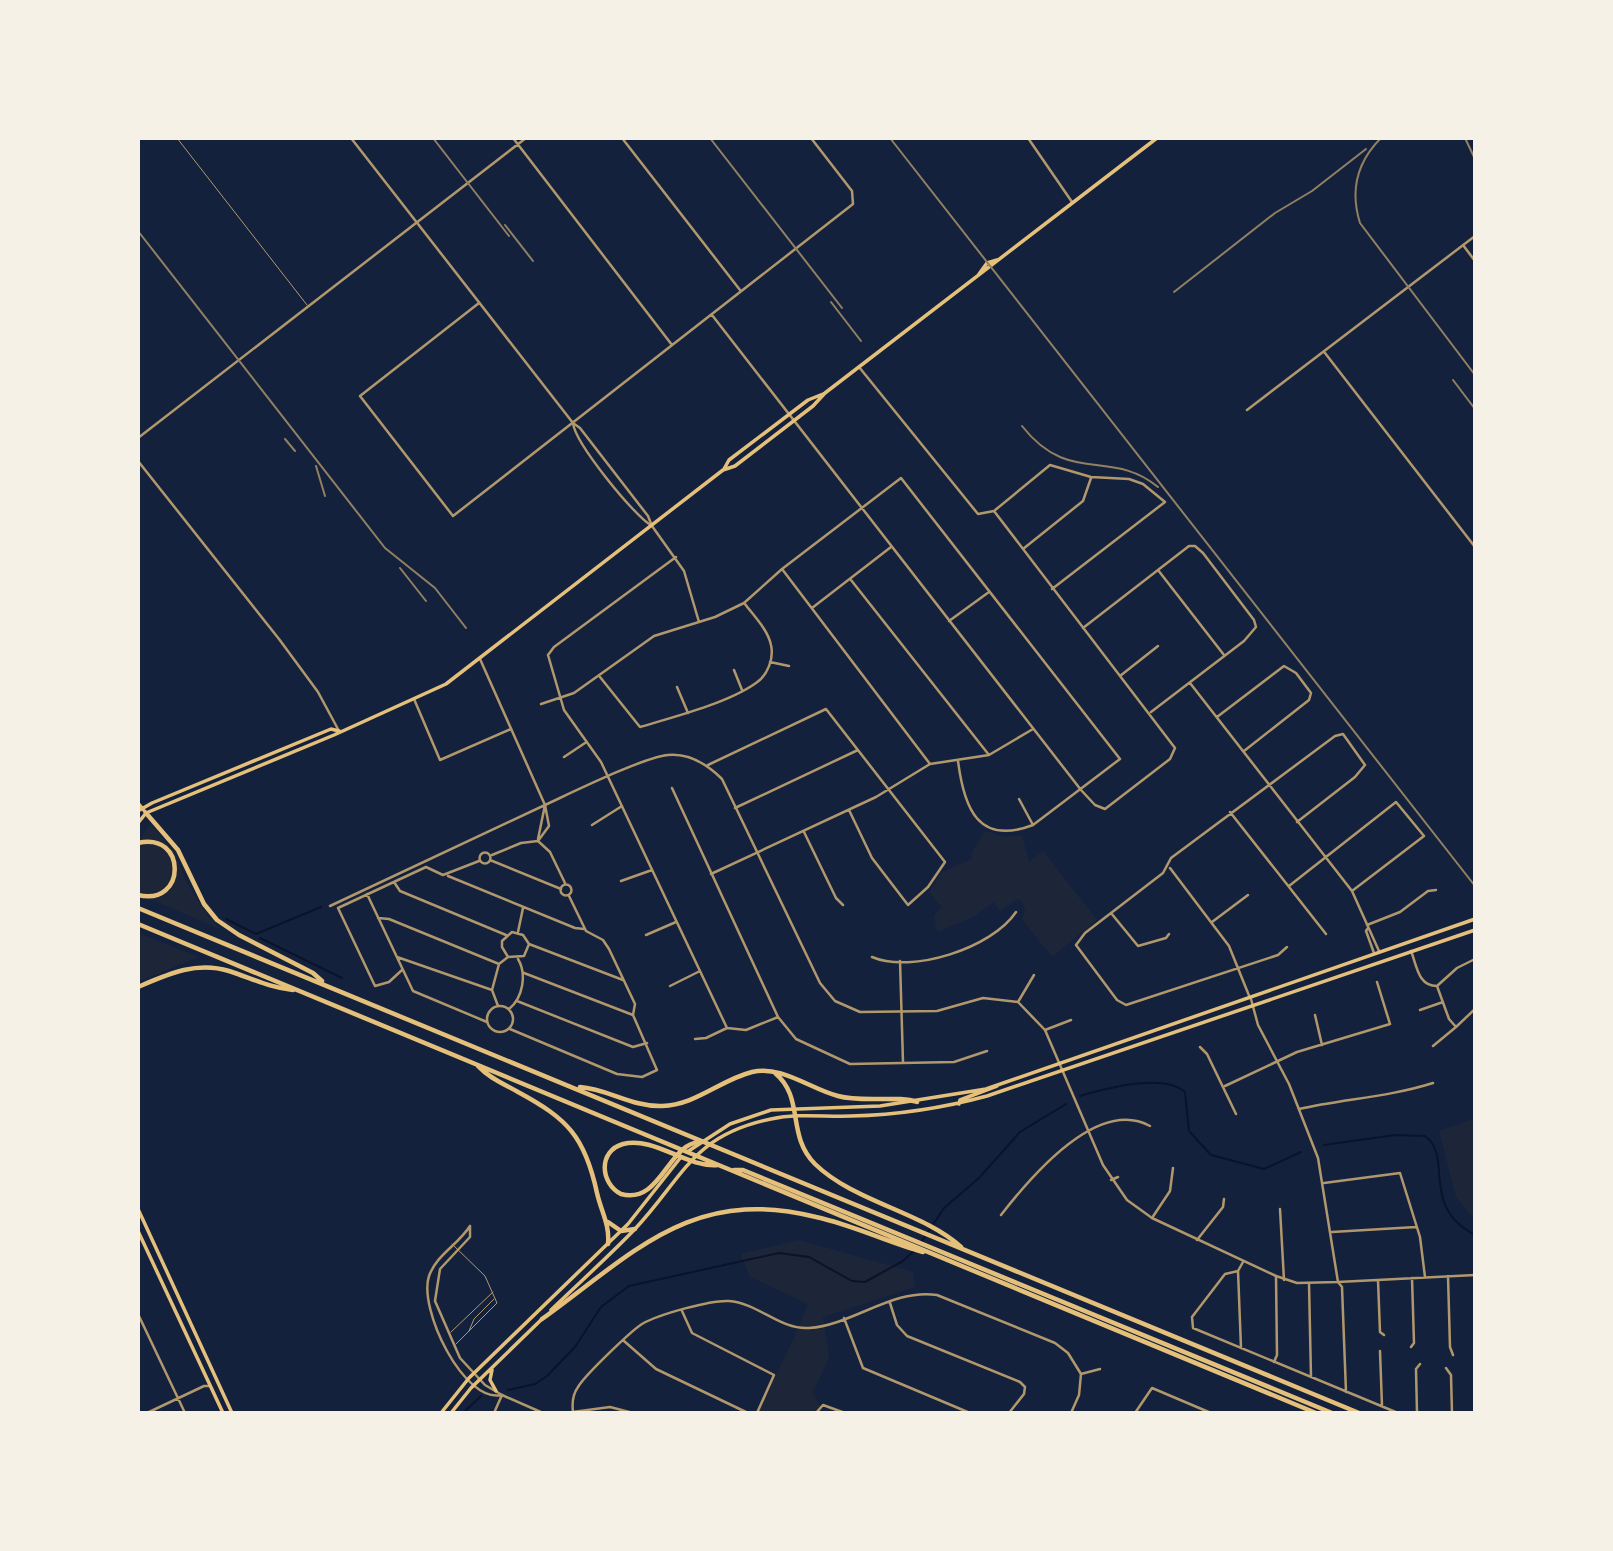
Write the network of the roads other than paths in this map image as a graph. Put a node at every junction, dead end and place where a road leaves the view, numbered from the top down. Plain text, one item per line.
1 (177, 138) edge
2 (351, 138) edge
3 (513, 138) edge
4 (526, 138) edge
5 (622, 138) edge
6 (811, 138) edge
7 (1028, 138) edge
8 (1157, 138) edge
9 (517, 146) junction
10 (1072, 202) junction
11 (416, 223) junction
12 (1475, 236) edge
13 (1462, 245) junction
14 (1475, 261) edge
15 (741, 292) junction
16 (479, 303) junction
17 (308, 307) junction
18 (712, 315) junction
19 (672, 345) junction
20 (1324, 352) junction
21 (859, 367) junction
22 (825, 393) junction
23 (1247, 410) dead end
24 (789, 414) junction
25 (794, 421) junction
26 (573, 423) junction
27 (138, 438) edge
28 (138, 461) edge
29 (723, 470) junction
30 (1091, 477) junction
31 (861, 508) junction
32 (994, 510) junction
33 (652, 526) junction
34 (891, 547) junction
35 (1475, 547) edge
36 (1023, 550) junction
37 (676, 557) junction
38 (782, 569) junction
39 (1158, 570) junction
40 (851, 580) junction
41 (1052, 589) junction
42 (989, 591) junction
43 (744, 603) junction
44 (812, 608) junction
45 (949, 621) junction
46 (699, 622) junction
47 (1083, 628) junction
48 (1158, 646) dead end
49 (1224, 655) junction
50 (480, 659) junction
51 (771, 662) junction
52 (789, 666) dead end
53 (734, 670) dead end
54 (1120, 676) junction
55 (600, 677) junction
56 (1190, 683) junction
57 (677, 687) dead end
58 (742, 690) junction
59 (414, 699) junction
60 (560, 699) junction
61 (541, 704) dead end
62 (688, 713) junction
63 (1149, 713) junction
64 (1217, 717) junction
65 (512, 729) junction
66 (1033, 729) junction
67 (339, 731) junction
68 (584, 743) junction
69 (858, 750) junction
70 (1244, 751) junction
71 (989, 755) junction
72 (564, 757) dead end
73 (958, 761) junction
74 (930, 764) junction
75 (708, 765) junction
76 (608, 778) junction
77 (1271, 786) junction
78 (672, 788) dead end
79 (890, 789) junction
80 (1081, 790) junction
81 (1019, 799) dead end
82 (138, 803) edge
83 (545, 805) junction
84 (622, 806) junction
85 (735, 807) junction
86 (139, 810) edge
87 (849, 810) junction
88 (1230, 812) junction
89 (146, 813) junction
90 (1297, 821) junction
91 (138, 823) edge
92 (592, 825) dead end
93 (1033, 825) junction
94 (804, 832) junction
95 (538, 841) junction
96 (138, 843) edge
97 (757, 853) junction
98 (492, 855) junction
99 (1325, 856) junction
100 (490, 860) junction
101 (479, 861) junction
102 (1168, 867) junction
103 (652, 870) junction
104 (711, 874) junction
105 (447, 875) junction
106 (394, 881) junction
107 (621, 881) dead end
108 (565, 883) junction
109 (1289, 886) junction
110 (561, 888) junction
111 (1437, 890) dead end
112 (1352, 891) junction
113 (367, 894) junction
114 (138, 895) edge
115 (1248, 895) dead end
116 (569, 896) junction
117 (843, 905) dead end
118 (330, 906) dead end
119 (138, 908) edge
120 (523, 908) junction
121 (1016, 912) dead end
122 (1111, 913) junction
123 (377, 918) junction
124 (1475, 919) edge
125 (676, 922) junction
126 (1212, 922) junction
127 (138, 924) edge
128 (1368, 927) junction
129 (584, 929) junction
130 (1475, 930) edge
131 (518, 932) junction
132 (1169, 934) dead end
133 (1326, 934) dead end
134 (506, 935) junction
135 (646, 935) dead end
136 (529, 944) junction
137 (1287, 947) dead end
138 (1412, 951) junction
139 (1377, 952) junction
140 (396, 957) junction
141 (508, 957) junction
142 (872, 957) dead end
143 (518, 959) junction
144 (1475, 959) edge
145 (900, 961) junction
146 (499, 964) junction
147 (1240, 967) junction
148 (402, 970) junction
149 (700, 971) junction
150 (523, 973) junction
151 (1034, 975) dead end
152 (623, 980) junction
153 (1377, 982) dead end
154 (325, 984) junction
155 (670, 986) dead end
156 (1437, 986) junction
157 (138, 987) edge
158 (297, 990) junction
159 (492, 990) junction
160 (1250, 998) junction
161 (517, 1001) junction
162 (1018, 1002) junction
163 (1443, 1002) junction
164 (498, 1006) junction
165 (1253, 1007) junction
166 (509, 1009) junction
167 (1420, 1010) dead end
168 (1475, 1010) edge
169 (903, 1013) junction
170 (1315, 1015) dead end
171 (634, 1016) junction
172 (778, 1017) junction
173 (1070, 1020) dead end
174 (487, 1022) junction
175 (1456, 1027) junction
176 (727, 1028) junction
177 (510, 1029) junction
178 (1045, 1030) junction
179 (695, 1039) dead end
180 (647, 1043) junction
181 (1322, 1045) junction
182 (1433, 1046) dead end
183 (1200, 1047) dead end
184 (987, 1051) dead end
185 (1277, 1062) junction
186 (475, 1063) junction
187 (902, 1063) junction
188 (1057, 1064) junction
189 (768, 1070) junction
190 (1061, 1072) junction
191 (1433, 1083) dead end
192 (999, 1084) junction
193 (1225, 1086) junction
194 (575, 1087) junction
195 (917, 1102) junction
196 (959, 1104) junction
197 (794, 1107) junction
198 (1299, 1110) junction
199 (1236, 1114) dead end
200 (794, 1116) junction
201 (1150, 1126) dead end
202 (1088, 1132) junction
203 (700, 1142) joint
204 (719, 1165) junction
205 (1173, 1168) dead end
206 (666, 1170) junction
207 (1118, 1177) dead end
208 (1111, 1180) junction
209 (1324, 1183) junction
210 (1224, 1199) dead end
211 (1280, 1209) dead end
212 (139, 1211) edge
213 (1001, 1214) dead end
214 (1152, 1218) junction
215 (140, 1220) edge
216 (608, 1222) junction
217 (1417, 1227) junction
218 (635, 1229) junction
219 (138, 1231) edge
220 (621, 1231) junction
221 (1332, 1232) junction
222 (1197, 1240) junction
223 (905, 1242) junction
224 (953, 1243) junction
225 (452, 1244) junction
226 (608, 1244) junction
227 (458, 1248) junction
228 (946, 1256) junction
229 (1244, 1262) junction
230 (1238, 1271) junction
231 (1475, 1275) edge
232 (1276, 1276) junction
233 (1448, 1276) junction
234 (1425, 1277) junction
235 (1412, 1278) junction
236 (1284, 1280) junction
237 (1378, 1280) junction
238 (1338, 1282) junction
239 (1309, 1283) junction
240 (494, 1292) junction
241 (496, 1298) junction
242 (890, 1303) junction
243 (682, 1311) junction
244 (138, 1314) edge
245 (844, 1318) junction
246 (542, 1319) junction
247 (468, 1333) junction
248 (449, 1334) junction
249 (1384, 1335) dead end
250 (624, 1341) junction
251 (455, 1345) junction
252 (1411, 1347) dead end
253 (1241, 1349) junction
254 (1380, 1352) dead end
255 (1453, 1355) dead end
256 (1274, 1362) junction
257 (1420, 1364) dead end
258 (493, 1367) junction
259 (1446, 1368) dead end
260 (1100, 1369) dead end
261 (474, 1373) junction
262 (1081, 1374) junction
263 (1311, 1377) junction
264 (469, 1378) junction
265 (480, 1379) junction
266 (475, 1384) junction
267 (210, 1385) junction
268 (496, 1391) junction
269 (223, 1392) junction
270 (1346, 1392) junction
271 (502, 1395) junction
272 (177, 1397) junction
273 (1382, 1406) junction
274 (592, 1410) edge
275 (573, 1412) edge
276 (147, 1413) edge
277 (185, 1413) edge
278 (223, 1413) edge
279 (233, 1413) edge
280 (441, 1413) edge
281 (451, 1413) edge
282 (494, 1413) edge
283 (543, 1413) edge
284 (565, 1413) edge
285 (633, 1413) edge
286 (748, 1413) edge
287 (757, 1413) edge
288 (816, 1413) edge
289 (845, 1413) edge
290 (970, 1413) edge
291 (1009, 1413) edge
292 (1071, 1413) edge
293 (1135, 1413) edge
294 (1211, 1413) edge
295 (1315, 1413) edge
296 (1332, 1413) edge
297 (1359, 1413) edge
298 (1398, 1413) edge
299 (1417, 1413) edge
300 (1452, 1413) edge

1 - 17 lane
2 - 11 street
3 - 9 street
4 - 9 street
5 - 15 street
6 - 15 street
7 - 10 street
8 - 10 main road
9 - 11 street
9 - 19 street
10 - 21 main road
11 - 16 street
11 - 17 street
12 - 13 street
13 - 14 street
13 - 20 street
15 - 18 street
16 - 26 street
16 - 26 street
17 - 27 street
18 - 19 street
18 - 24 street
19 - 26 street
20 - 23 street
20 - 35 street
21 - 22 main road
21 - 32 street
22 - 24 main road
22 - 25 main road
24 - 25 street
24 - 29 main road
25 - 29 main road
25 - 31 street
26 - 33 street
26 - 33 street
28 - 67 street
29 - 33 main road
30 - 32 street
30 - 36 street
30 - 41 street
31 - 34 street
31 - 38 street
31 - 42 street
32 - 36 street
33 - 37 street
33 - 50 main road
34 - 40 street
34 - 45 street
36 - 41 street
37 - 46 street
37 - 60 street
38 - 43 street
38 - 44 street
39 - 47 street
39 - 49 street
39 - 49 street
40 - 44 street
40 - 71 street
41 - 47 street
42 - 45 street
42 - 80 street
43 - 46 street
43 - 51 street
44 - 74 street
45 - 66 street
46 - 55 street
47 - 54 street
48 - 54 street
49 - 56 street
50 - 59 main road
50 - 65 street
51 - 52 street
51 - 58 street
53 - 58 street
54 - 63 street
55 - 60 street
55 - 62 street
56 - 63 street
56 - 64 street
57 - 62 street
58 - 62 street
59 - 65 street
59 - 67 main road
60 - 61 street
60 - 68 street
63 - 80 street
64 - 70 street
64 - 70 street
65 - 83 street
66 - 71 street
66 - 80 street
67 - 86 main road
67 - 89 main road
68 - 72 street
68 - 76 street
69 - 75 street
69 - 79 street
69 - 85 street
70 - 77 street
71 - 73 street
73 - 74 street
73 - 93 street
74 - 79 street
75 - 76 street
75 - 85 street
76 - 83 street
76 - 84 street
77 - 88 street
77 - 90 street
77 - 90 street
78 - 104 street
79 - 87 street
79 - 87 street
80 - 93 street
81 - 93 street
82 - 86 main road
83 - 95 street
83 - 95 street
83 - 118 street
84 - 92 street
84 - 103 street
85 - 97 street
86 - 89 main road
87 - 94 street
88 - 102 street
88 - 109 street
89 - 91 main road
89 - 154 highway
90 - 99 street
94 - 97 street
94 - 117 street
95 - 98 street
95 - 108 street
96 - 114 highway
97 - 104 street
97 - 169 street
98 - 100 street
98 - 101 street
99 - 109 street
99 - 112 street
99 - 112 street
100 - 101 street
100 - 110 street
101 - 105 street
102 - 122 street
102 - 126 street
103 - 107 street
103 - 125 street
104 - 172 street
105 - 106 street
105 - 120 street
106 - 113 street
106 - 134 street
108 - 110 street
108 - 116 street
109 - 133 street
110 - 116 street
111 - 128 street
112 - 128 street
113 - 123 street
113 - 148 street
115 - 126 street
116 - 129 street
119 - 154 highway
120 - 129 street
120 - 131 street
121 - 145 street
122 - 132 street
122 - 147 street
123 - 140 street
123 - 146 street
124 - 139 main road
125 - 135 street
125 - 149 street
126 - 147 street
127 - 158 highway
128 - 139 street
129 - 152 street
130 - 138 main road
131 - 134 street
131 - 136 street
134 - 141 street
136 - 143 street
136 - 152 street
137 - 147 street
138 - 156 street
138 - 165 main road
139 - 160 main road
140 - 148 street
140 - 159 street
141 - 143 street
141 - 146 street
142 - 145 street
143 - 150 street
144 - 156 street
145 - 169 street
146 - 159 street
147 - 160 street
148 - 174 street
149 - 155 street
149 - 176 street
150 - 161 street
150 - 171 street
151 - 162 street
152 - 171 street
153 - 181 street
154 - 194 highway
156 - 163 street
157 - 158 highway
158 - 186 highway
159 - 164 street
160 - 165 street
160 - 188 main road
161 - 166 street
161 - 180 street
162 - 169 street
162 - 178 street
163 - 167 street
163 - 175 street
164 - 166 street
164 - 174 street
165 - 185 street
165 - 190 main road
166 - 177 street
168 - 175 street
169 - 187 street
170 - 181 street
171 - 180 street
172 - 176 street
172 - 187 street
173 - 178 street
174 - 177 street
175 - 182 street
176 - 179 street
177 - 180 street
178 - 188 street
181 - 185 street
183 - 193 street
184 - 187 street
185 - 193 street
185 - 198 street
186 - 204 highway
186 - 216 highway
188 - 190 street
188 - 192 main road
189 - 194 highway
189 - 195 highway
189 - 197 highway
190 - 196 main road
190 - 202 street
191 - 198 street
192 - 195 main road
192 - 196 main road
193 - 199 street
194 - 224 highway
195 - 197 main road
196 - 200 main road
197 - 200 highway
197 - 203 main road
198 - 209 street
200 - 218 main road
200 - 224 highway
201 - 202 street
202 - 208 street
202 - 213 street
203 - 206 highway
204 - 206 highway
204 - 223 highway
205 - 214 street
206 - 220 main road
207 - 208 street
208 - 214 street
209 - 217 street
209 - 221 street
210 - 222 street
211 - 236 street
212 - 215 main road
214 - 222 street
215 - 269 main road
216 - 220 highway
216 - 226 highway
217 - 221 street
217 - 234 street
218 - 220 highway
218 - 246 main road
219 - 267 main road
220 - 226 main road
221 - 238 street
222 - 229 street
223 - 228 highway
223 - 246 highway
224 - 297 highway
225 - 227 lane
225 - 227 street
225 - 264 street
226 - 261 main road
227 - 240 lane
227 - 248 street
228 - 295 highway
228 - 296 highway
229 - 230 street
229 - 232 street
230 - 253 street
230 - 253 street
231 - 233 street
232 - 236 street
232 - 256 street
233 - 234 street
233 - 255 street
234 - 235 street
235 - 237 street
235 - 252 street
236 - 239 street
237 - 238 street
237 - 249 street
238 - 239 street
238 - 270 street
239 - 263 street
240 - 241 lane
240 - 248 lane
241 - 247 lane
241 - 247 lane
242 - 245 street
242 - 262 street
242 - 291 street
243 - 245 street
243 - 250 street
243 - 287 street
244 - 272 street
245 - 290 street
246 - 258 main road
247 - 251 lane
248 - 251 street
250 - 275 street
250 - 286 street
251 - 261 street
253 - 256 street
254 - 273 street
256 - 263 street
257 - 299 street
258 - 265 main road
258 - 268 main road
259 - 300 street
260 - 262 street
261 - 264 main road
261 - 265 street
262 - 292 street
263 - 270 street
264 - 266 street
264 - 280 main road
265 - 266 main road
265 - 268 street
266 - 271 street
266 - 281 main road
267 - 269 main road
267 - 272 street
267 - 278 main road
268 - 271 street
269 - 279 main road
270 - 273 street
271 - 282 street
271 - 283 street
272 - 276 street
272 - 277 street
273 - 298 street
274 - 275 street
274 - 285 street
275 - 284 street
288 - 289 street
293 - 294 street

